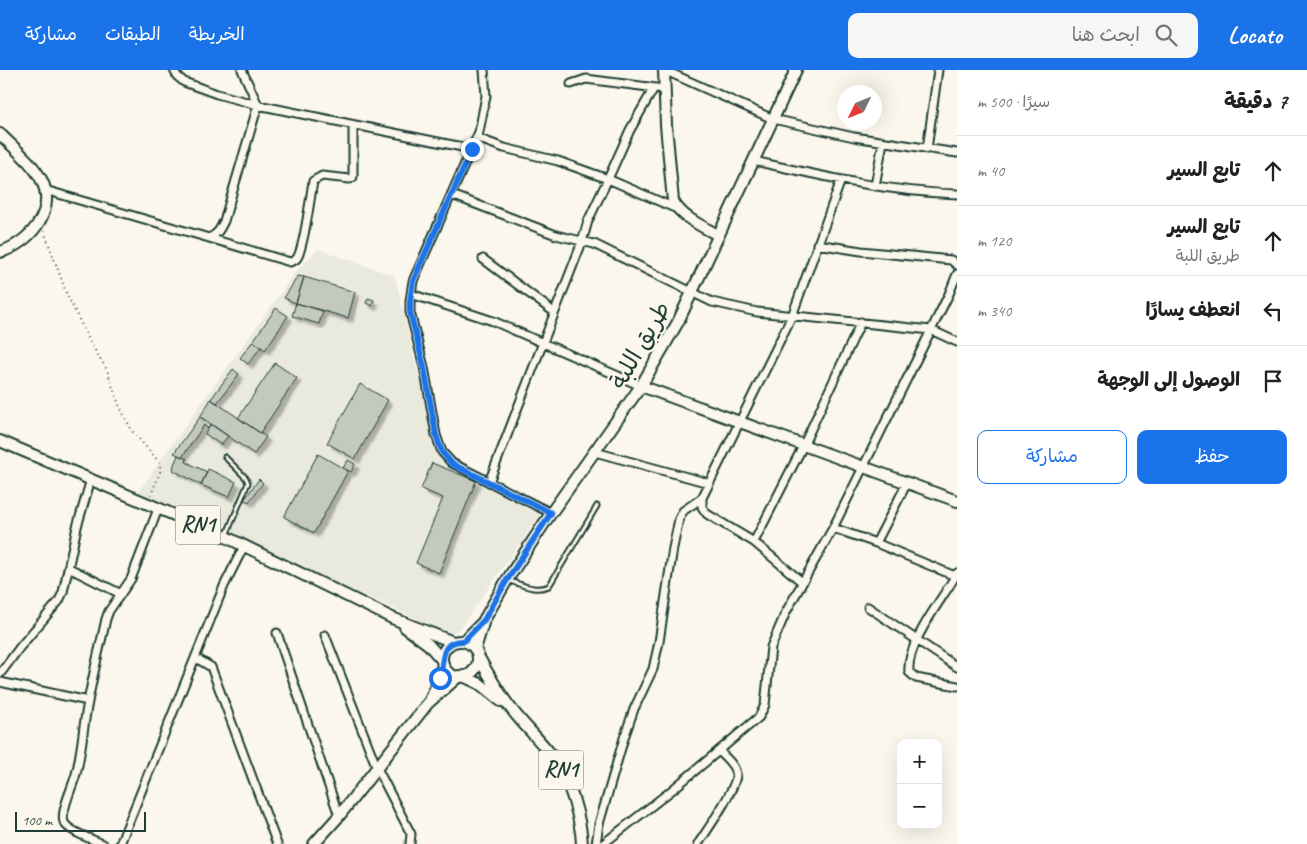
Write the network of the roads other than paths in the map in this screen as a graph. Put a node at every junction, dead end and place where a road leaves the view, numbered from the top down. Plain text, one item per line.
1 (174, 70) edge
2 (242, 70) edge
3 (484, 70) edge
4 (664, 70) edge
5 (796, 70) edge
6 (938, 70) edge
7 (571, 84) dead end
8 (659, 89) junction
9 (258, 105) junction
10 (773, 119) junction
11 (353, 125) junction
12 (0, 134) edge
13 (477, 138) junction
14 (883, 142) junction
15 (472, 149) junction
16 (927, 149) junction
17 (957, 153) edge
18 (754, 161) junction
19 (608, 178) junction
20 (841, 180) junction
21 (875, 186) junction
22 (45, 190) junction
23 (957, 194) edge
24 (452, 195) junction
25 (677, 209) junction
26 (718, 235) junction
27 (209, 238) junction
28 (582, 242) junction
29 (817, 244) junction
30 (0, 252) edge
31 (483, 259) dead end
32 (957, 265) edge
33 (957, 274) edge
34 (410, 294) junction
35 (692, 294) junction
36 (554, 312) junction
37 (792, 316) junction
38 (861, 322) junction
39 (931, 330) junction
40 (957, 342) edge
41 (542, 343) junction
42 (641, 386) junction
43 (739, 422) junction
44 (0, 441) edge
45 (803, 446) junction
46 (595, 452) junction
47 (225, 457) dead end
48 (863, 468) junction
49 (91, 479) junction
50 (488, 482) junction
51 (709, 483) junction
52 (907, 483) junction
53 (702, 498) junction
54 (957, 501) edge
55 (597, 506) dead end
56 (158, 509) junction
57 (551, 513) junction
58 (833, 528) junction
59 (226, 537) junction
60 (754, 542) junction
61 (876, 543) junction
62 (244, 546) junction
63 (69, 568) junction
64 (956, 574) edge
65 (507, 580) junction
66 (802, 582) junction
67 (121, 594) junction
68 (868, 607) dead end
69 (392, 618) junction
70 (484, 620) junction
71 (277, 632) dead end
72 (325, 635) dead end
73 (917, 639) junction
74 (459, 642) junction
75 (476, 652) junction
76 (196, 658) junction
77 (443, 662) junction
78 (957, 667) edge
79 (0, 674) edge
80 (461, 676) junction
81 (0, 682) edge
82 (957, 686) edge
83 (88, 701) junction
84 (428, 703) junction
85 (512, 710) junction
86 (720, 751) junction
87 (377, 768) junction
88 (339, 816) junction
89 (103, 844) edge
90 (120, 844) edge
91 (277, 844) edge
92 (314, 844) edge
93 (410, 844) edge
94 (582, 844) edge
95 (596, 844) edge
96 (603, 844) edge
97 (698, 844) edge

1 - 9 street
2 - 9 street
3 - 13 street
4 - 8 main road
4 - 10 street
5 - 10 main road, طريق اللبة
6 - 16 street
7 - 8 street
8 - 19 street
8 - 25 main road
9 - 11 street
9 - 27 street
10 - 14 street
10 - 18 main road, طريق اللبة
11 - 15 street
11 - 27 street
12 - 22 main road
13 - 15 street
13 - 19 street
14 - 16 street
14 - 21 street
15 - 24 street
16 - 17 street
18 - 20 street
18 - 26 main road, طريق اللبة
19 - 25 street
19 - 28 street
20 - 21 street
20 - 29 street
21 - 23 street
22 - 27 street
22 - 30 main road
24 - 28 street
24 - 34 street
25 - 26 main road
26 - 35 main road, طريق اللبة
28 - 35 street
28 - 36 street
29 - 32 street
29 - 37 street
31 - 36 street
33 - 39 street
34 - 41 street
34 - 50 street
35 - 37 street
35 - 42 main road, طريق اللبة
36 - 41 street
37 - 38 street
37 - 43 street
38 - 39 street
38 - 45 street
39 - 40 street
39 - 48 street
41 - 42 street
41 - 50 street
42 - 43 main road
42 - 46 main road, طريق اللبة
43 - 45 main road
43 - 51 street
44 - 49 main road, RN1
45 - 48 main road
45 - 60 street
46 - 51 street
46 - 57 main road, طريق اللبة
47 - 59 lane
48 - 52 main road
48 - 58 street
49 - 56 main road, RN1
49 - 63 street
50 - 57 street
51 - 53 street
52 - 54 main road
52 - 61 street
53 - 60 street
53 - 95 street
55 - 65 lane
56 - 59 main road, RN1
56 - 67 street
57 - 65 main road, طريق اللبة
58 - 61 street
58 - 66 street
59 - 62 main road, RN1
60 - 66 street
61 - 64 street
62 - 69 main road, RN1
62 - 76 street
63 - 67 street
63 - 79 street
64 - 73 street
65 - 70 main road, طريق اللبة
66 - 86 street
67 - 83 street
68 - 73 street
69 - 74 main road, RN1
69 - 77 main road, RN1
70 - 74 main road, طريق اللبة
70 - 75 main road, طريق اللبة
71 - 88 street
72 - 87 street
73 - 78 street
73 - 82 street
74 - 75 main road, RN1
74 - 77 main road
75 - 80 main road
75 - 85 main road, RN1
76 - 90 street
76 - 91 street
77 - 80 main road, RN1
77 - 84 main road
80 - 84 main road
80 - 85 main road, RN1
81 - 83 street
83 - 89 street
84 - 87 main road
85 - 94 main road, RN1
86 - 96 street
86 - 97 street
87 - 88 main road
87 - 93 street
88 - 92 main road

